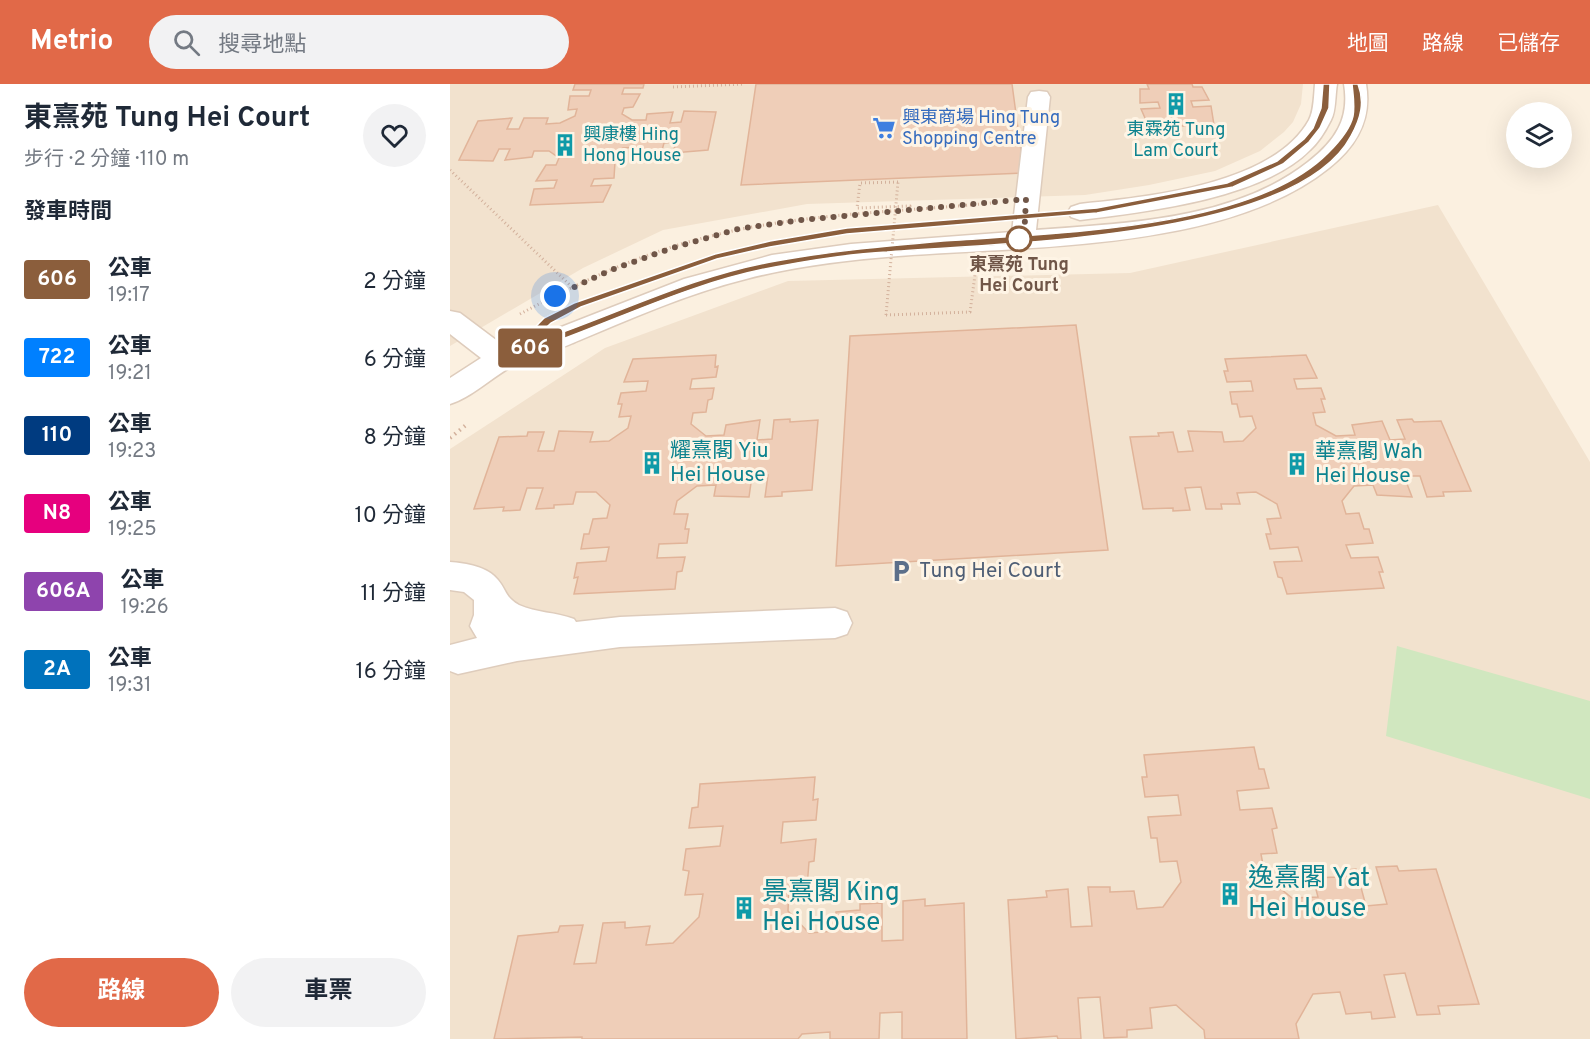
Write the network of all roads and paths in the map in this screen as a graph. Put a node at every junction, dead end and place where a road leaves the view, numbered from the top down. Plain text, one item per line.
1 (744, 84) edge
2 (1326, 84) edge
3 (1356, 84) edge
4 (673, 87) dead end
5 (1039, 98) dead end
6 (450, 170) edge
7 (910, 211) junction
8 (1025, 219) junction
9 (976, 268) dead end
10 (580, 298) junction
11 (517, 315) dead end
12 (450, 320) edge
13 (508, 356) junction
14 (450, 393) edge
15 (450, 576) edge
16 (492, 606) junction
17 (835, 623) dead end
18 (620, 632) junction
19 (454, 660) edge

1 - 4 path
2 - 8 street
3 - 8 street
5 - 8 street
6 - 10 path
7 - 8 path
7 - 9 path, bridge
7 - 10 path
8 - 10 street
8 - 13 street
10 - 11 path
10 - 13 street
12 - 13 street
13 - 14 street
15 - 16 street
16 - 18 street
16 - 19 street
17 - 18 street
18 - 19 street

